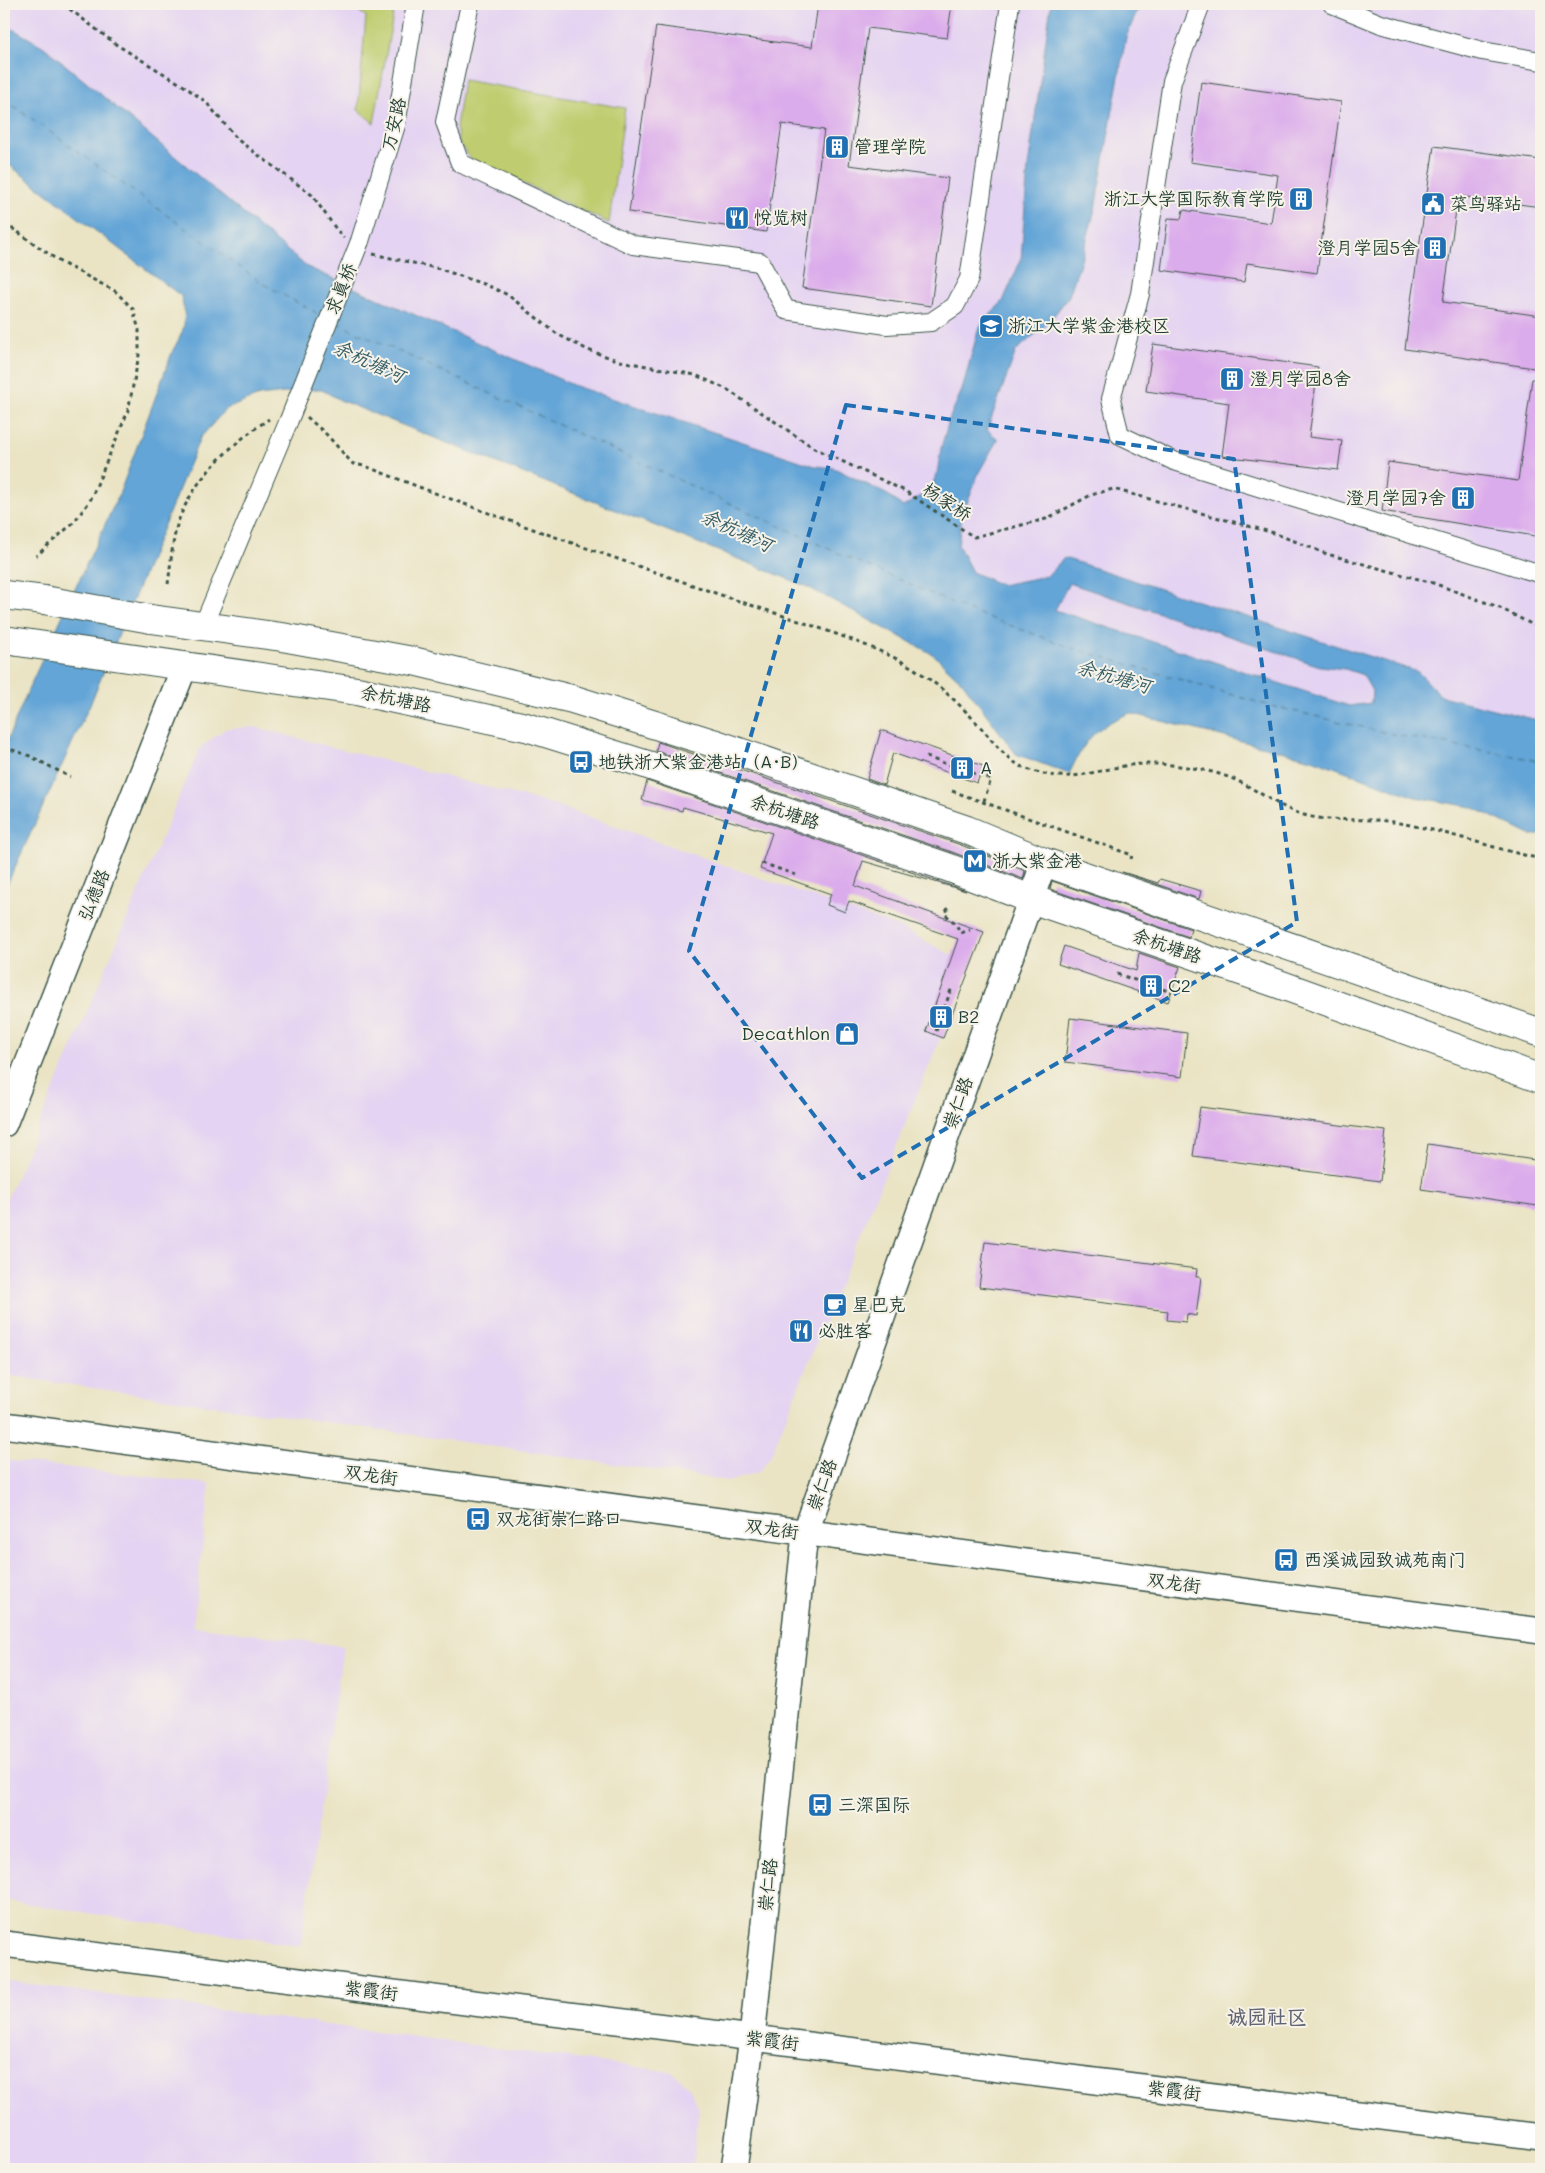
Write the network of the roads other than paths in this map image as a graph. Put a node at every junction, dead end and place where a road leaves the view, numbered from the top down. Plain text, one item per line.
1 (416, 4) edge
2 (470, 4) edge
3 (1010, 4) edge
4 (1201, 4) edge
5 (1332, 4) edge
6 (1541, 61) edge
7 (358, 245) joint
8 (1541, 574) edge
9 (4, 595) edge
10 (203, 626) junction
11 (14, 642) edge
12 (185, 665) junction
13 (1044, 862) junction
14 (1031, 899) junction
15 (1541, 1033) edge
16 (1541, 1079) edge
17 (4, 1124) edge
18 (4, 1425) edge
19 (805, 1534) junction
20 (1541, 1632) edge
21 (4, 1944) edge
22 (752, 2038) junction
23 (1541, 2138) edge
24 (734, 2169) edge

1 - 7 street, 万安路
2 - 3 street
4 - 8 street
5 - 6 street
7 - 10 street, 求真桥, bridge
9 - 10 main road, bridge
10 - 13 main road
11 - 12 main road, 余杭塘路
12 - 14 main road, 余杭塘路
12 - 17 street, 弘德路
13 - 14 street, 崇仁路
13 - 15 main road
14 - 16 main road, 余杭塘路
14 - 19 street, 崇仁路
18 - 19 street, 双龙街
19 - 20 street, 双龙街
19 - 22 street, 崇仁路
21 - 22 street, 紫霞街
22 - 23 street, 紫霞街
22 - 24 street, 崇仁路

